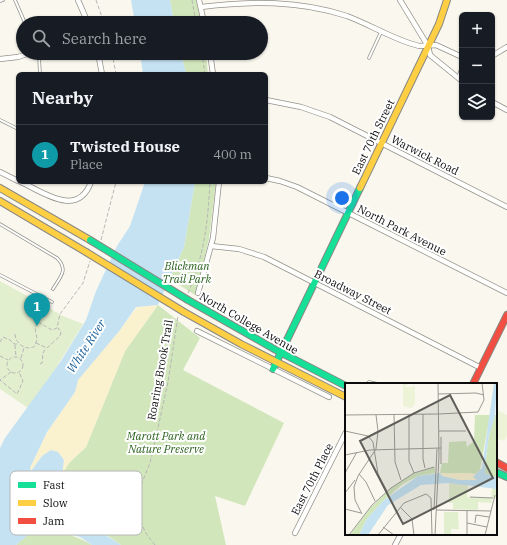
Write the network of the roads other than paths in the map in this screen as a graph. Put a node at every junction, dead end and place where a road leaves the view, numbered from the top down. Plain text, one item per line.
1 (3, 0) edge
2 (15, 0) edge
3 (78, 0) edge
4 (199, 0) edge
5 (400, 0) edge
6 (448, 0) edge
7 (0, 1) edge
8 (200, 7) junction
9 (22, 16) edge
10 (85, 16) edge
11 (202, 16) edge
12 (382, 31) junction
13 (428, 46) junction
14 (507, 47) edge
15 (495, 54) edge
16 (459, 56) edge
17 (16, 57) edge
18 (369, 58) dead end
19 (0, 59) edge
20 (40, 60) edge
21 (99, 60) edge
22 (211, 60) edge
23 (40, 72) edge
24 (102, 72) edge
25 (213, 72) edge
26 (459, 78) edge
27 (268, 100) edge
28 (495, 104) edge
29 (507, 110) edge
30 (0, 120) edge
31 (16, 128) edge
32 (381, 143) junction
33 (0, 172) edge
34 (268, 179) edge
35 (16, 180) edge
36 (25, 184) edge
37 (90, 184) edge
38 (219, 184) edge
39 (0, 188) edge
40 (0, 200) edge
41 (507, 207) edge
42 (348, 213) junction
43 (0, 224) edge
44 (211, 246) junction
45 (0, 275) edge
46 (315, 283) junction
47 (53, 290) dead end
48 (198, 293) dead end
49 (507, 294) edge
50 (52, 302) dead end
51 (507, 315) edge
52 (197, 331) dead end
53 (281, 353) junction
54 (277, 362) junction
55 (481, 368) junction
56 (273, 369) junction
57 (474, 383) edge
58 (345, 385) edge
59 (345, 396) edge
60 (329, 397) dead end
61 (345, 434) edge
62 (497, 463) edge
63 (507, 468) edge
64 (497, 472) edge
65 (507, 477) edge
66 (295, 534) dead end
67 (400, 535) edge
68 (395, 545) edge

1 - 7 lane
2 - 9 lane
3 - 10 street
4 - 8 street
5 - 13 street
6 - 13 main road, East 70th Street
8 - 11 street
8 - 12 street
12 - 13 street
12 - 18 lane
13 - 16 street
13 - 26 street
13 - 32 main road, East 70th Street
14 - 15 street
17 - 19 street
20 - 23 lane
21 - 24 street
22 - 25 street
27 - 32 street, Warwick Road
28 - 29 street
30 - 31 lane
32 - 41 street, Warwick Road
32 - 42 main road, East 70th Street
33 - 35 street
34 - 42 street, North Park Avenue
36 - 37 street
38 - 44 street
39 - 53 main road, North College Avenue, bridge
40 - 54 main road, North College Avenue, bridge
42 - 46 main road, East 70th Street
42 - 49 street, North Park Avenue
43 - 47 lane
44 - 46 street, Broadway Street
44 - 48 street
45 - 50 lane
46 - 53 main road, East 70th Street
46 - 55 street, Broadway Street
51 - 55 main road
52 - 56 street
53 - 54 main road, East 70th Street
53 - 58 main road, North College Avenue
54 - 56 main road, East 70th Street
54 - 59 main road, North College Avenue
55 - 57 main road
56 - 60 street
61 - 66 street, East 70th Place
62 - 63 main road
64 - 65 main road
67 - 68 street

